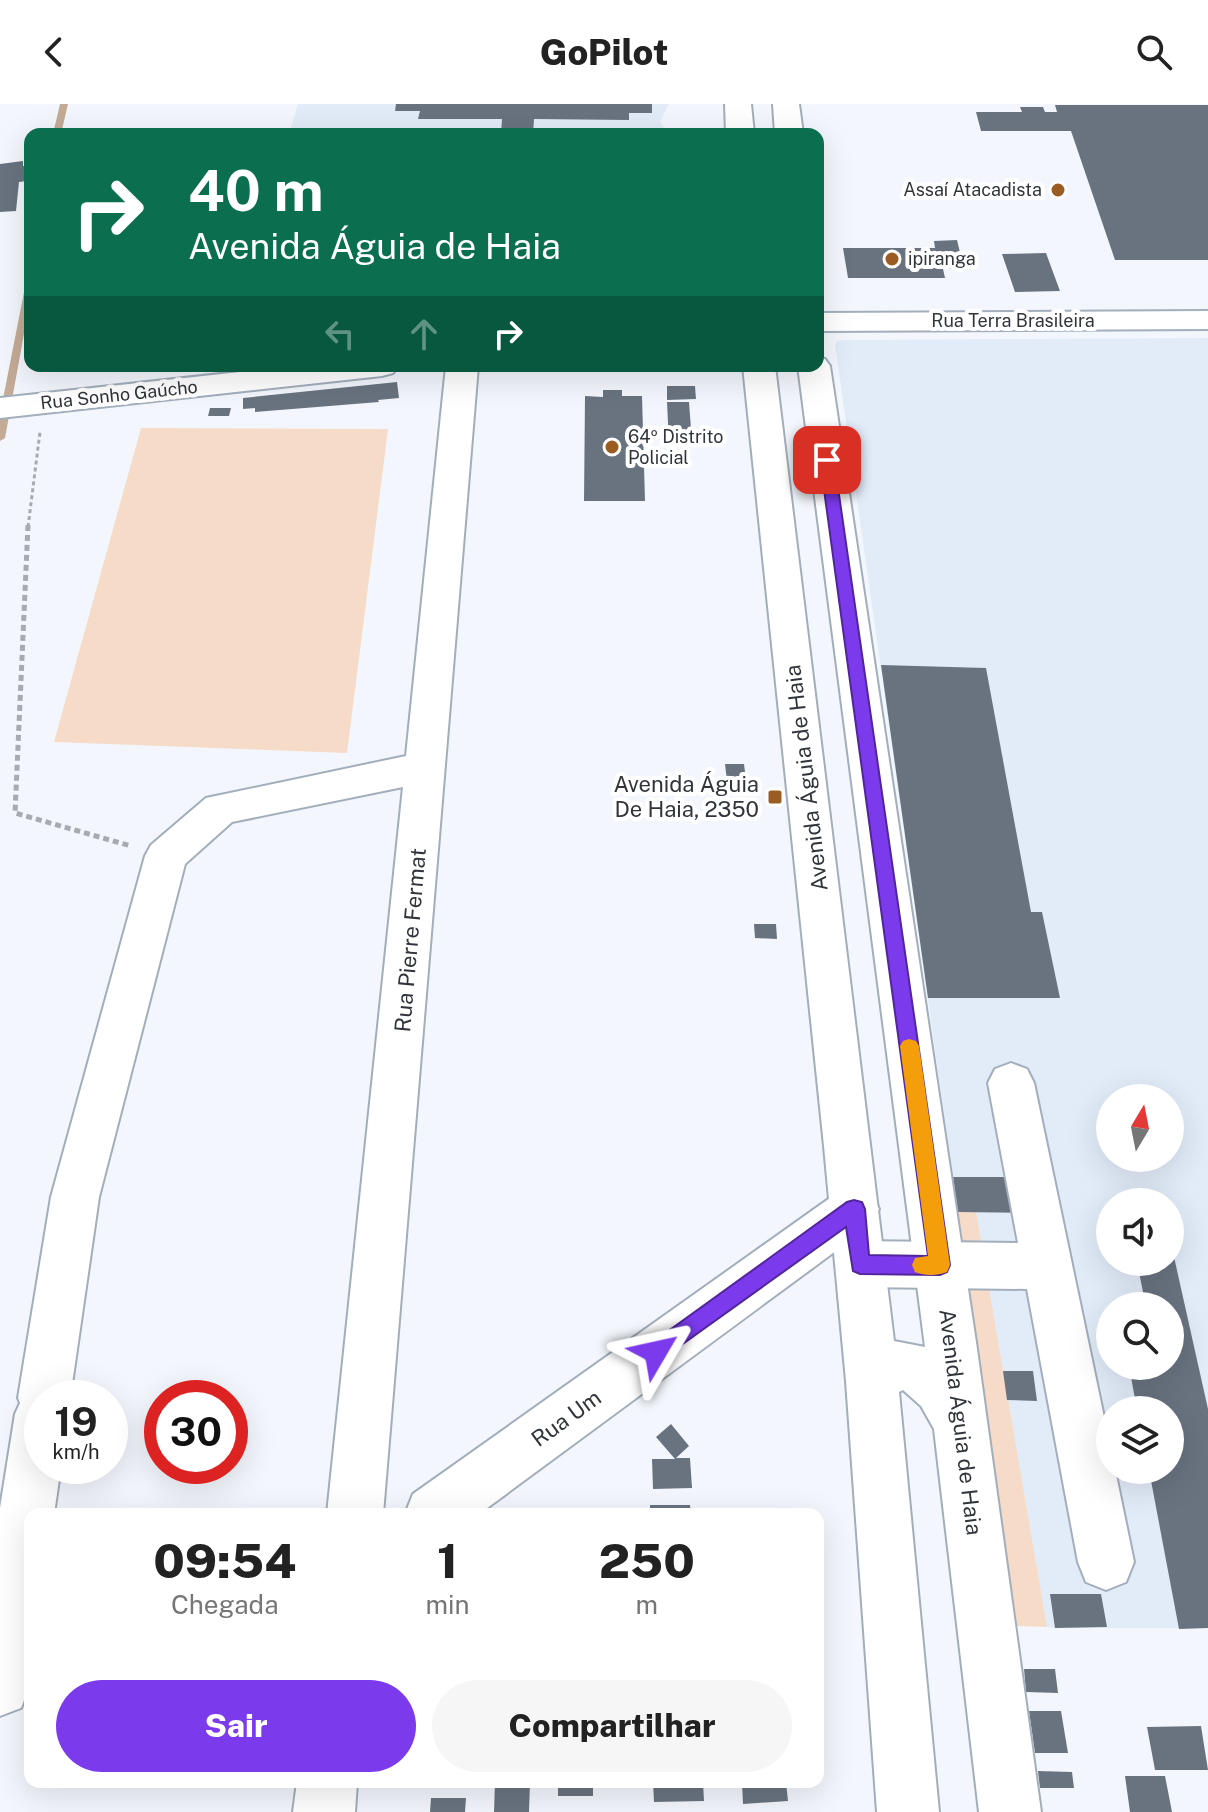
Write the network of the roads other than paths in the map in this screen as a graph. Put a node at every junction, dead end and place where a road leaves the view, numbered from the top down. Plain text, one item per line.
1 (738, 104) edge
2 (786, 104) edge
3 (740, 128) edge
4 (788, 128) edge
5 (1208, 320) edge
6 (824, 322) edge
7 (328, 372) edge
8 (461, 372) edge
9 (760, 372) edge
10 (815, 372) edge
11 (0, 408) edge
12 (426, 767) junction
13 (1011, 1083) dead end
14 (854, 1209) junction
15 (860, 1264) junction
16 (940, 1265) junction
17 (1046, 1266) junction
18 (47, 1380) edge
19 (872, 1381) junction
20 (962, 1428) junction
21 (31, 1484) edge
22 (28, 1508) edge
23 (356, 1508) edge
24 (441, 1508) edge
25 (24, 1531) edge
26 (1106, 1562) dead end
27 (0, 1687) edge
28 (326, 1788) edge
29 (324, 1812) edge
30 (908, 1812) edge
31 (1010, 1812) edge

1 - 3 main road
2 - 4 main road
5 - 6 main road, Rua Terra Brasileira
7 - 11 main road, Rua Sonho Gaúcho
8 - 12 main road, Rua Pierre Fermat
9 - 14 main road, Avenida Águia de Haia
10 - 16 main road, Avenida Águia de Haia
12 - 18 main road
12 - 23 main road, Rua Pierre Fermat
13 - 17 main road
14 - 15 main road, Avenida Águia de Haia
14 - 24 main road, Rua Um
15 - 16 main road
15 - 19 main road, Avenida Águia de Haia
16 - 17 main road
16 - 20 main road, Avenida Águia de Haia
17 - 26 main road
19 - 20 main road
19 - 30 main road, Avenida Águia de Haia
20 - 31 main road, Avenida Águia de Haia
21 - 22 main road
25 - 27 main road
28 - 29 main road

